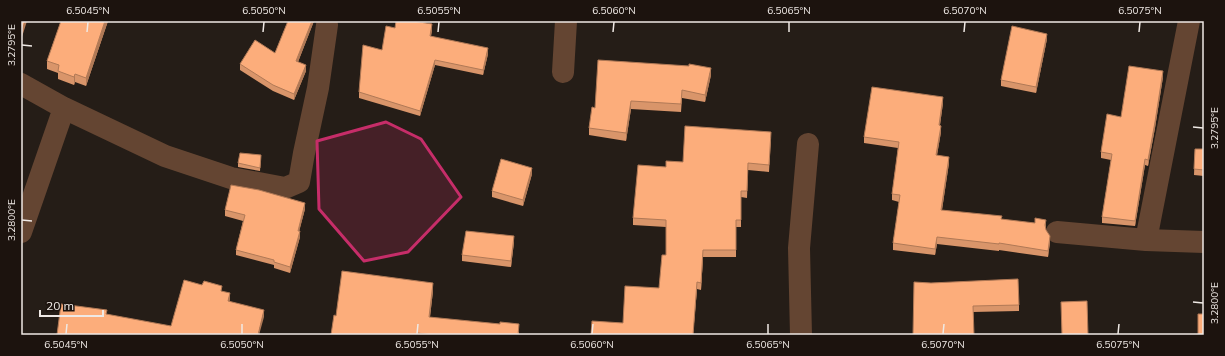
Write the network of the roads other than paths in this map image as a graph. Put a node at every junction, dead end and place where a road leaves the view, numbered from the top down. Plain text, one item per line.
1 (566, 21) edge
2 (1189, 21) edge
3 (327, 25) dead end
4 (563, 72) dead end
5 (21, 84) edge
6 (64, 108) junction
7 (808, 144) dead end
8 (21, 232) edge
9 (1057, 232) dead end
10 (1146, 240) junction
11 (1204, 242) edge
12 (801, 335) edge

1 - 4 street
2 - 10 street
3 - 6 street
5 - 6 street
6 - 8 street
7 - 12 street
9 - 10 street
10 - 11 street

